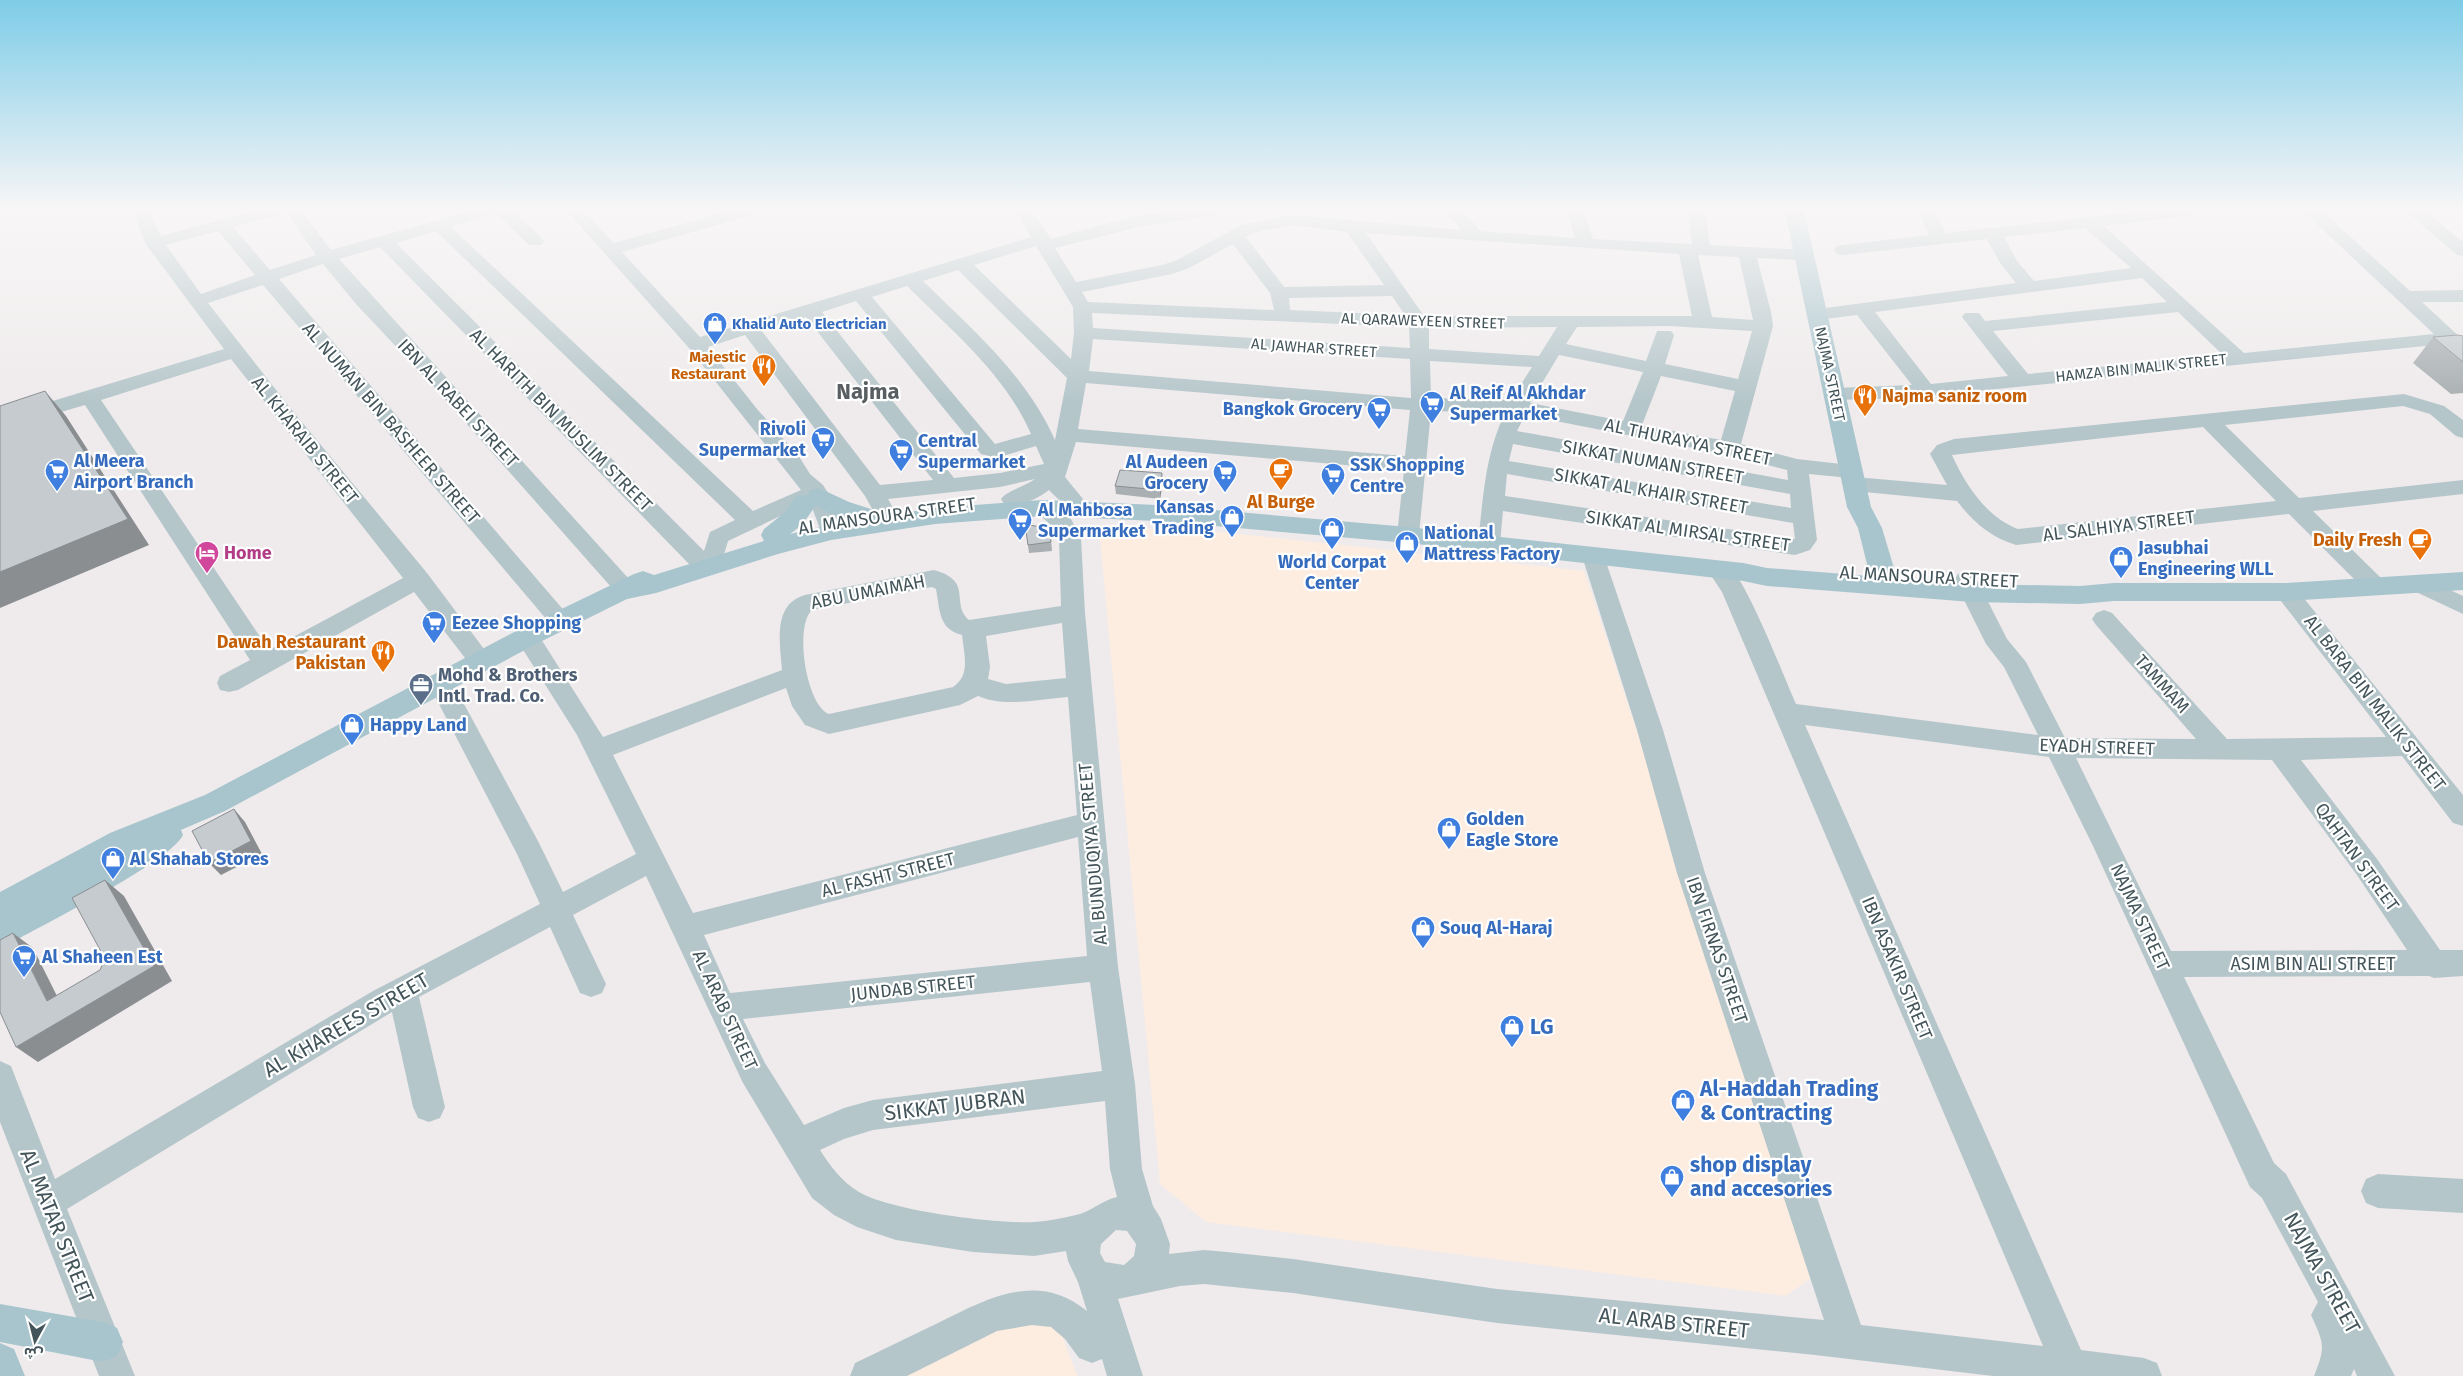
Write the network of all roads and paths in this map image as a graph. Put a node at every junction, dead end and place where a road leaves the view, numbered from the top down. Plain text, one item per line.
1 (178, 275) edge
2 (272, 275) edge
3 (342, 275) edge
4 (418, 275) edge
5 (492, 275) edge
6 (633, 275) edge
7 (922, 275) edge
8 (974, 275) edge
9 (1064, 275) edge
10 (1139, 275) edge
11 (1266, 275) edge
12 (1387, 275) edge
13 (1697, 275) edge
14 (1753, 275) edge
15 (1809, 275) edge
16 (2019, 275) edge
17 (2121, 275) edge
18 (2149, 275) edge
19 (2381, 275) edge
20 (267, 277) junction
21 (910, 279) junction
22 (2029, 287) junction
23 (1072, 288) junction
24 (1397, 290) junction
25 (1279, 293) junction
26 (860, 294) junction
27 (2463, 296) edge
28 (1956, 297) junction
29 (2404, 297) junction
30 (197, 301) junction
31 (2183, 306) junction
32 (1082, 307) junction
33 (810, 309) junction
34 (1862, 309) junction
35 (1817, 314) junction
36 (1283, 315) junction
37 (1703, 321) junction
38 (1417, 322) junction
39 (1570, 322) junction
40 (1763, 326) junction
41 (1980, 327) junction
42 (749, 328) junction
43 (1084, 333) junction
44 (1664, 335) dead end
45 (696, 344) junction
46 (2456, 344) edge
47 (235, 352) junction
48 (1420, 354) junction
49 (1550, 355) junction
50 (2238, 358) junction
51 (1654, 368) junction
52 (1077, 376) junction
53 (2022, 380) junction
54 (1747, 387) junction
55 (1926, 390) junction
56 (1834, 394) junction
57 (89, 396) junction
58 (1421, 403) junction
59 (1518, 407) junction
60 (2208, 419) junction
61 (0, 424) edge
62 (1630, 428) junction
63 (2463, 431) edge
64 (1067, 435) junction
65 (1506, 436) junction
66 (1043, 437) junction
67 (1729, 448) junction
68 (1415, 464) junction
69 (1498, 466) junction
70 (1796, 466) junction
71 (1055, 472) junction
72 (949, 486) junction
73 (2463, 487) edge
74 (1855, 488) junction
75 (1800, 490) junction
76 (1962, 494) junction
77 (1012, 499) junction
78 (1072, 499) junction
79 (1493, 502) junction
80 (2293, 504) junction
81 (875, 507) junction
82 (1043, 508) junction
83 (815, 511) junction
84 (1100, 511) junction
85 (1156, 513) junction
86 (1803, 517) junction
87 (749, 520) junction
88 (1408, 535) junction
89 (1070, 538) junction
90 (1489, 543) junction
91 (706, 555) junction
92 (1593, 556) junction
93 (1731, 571) junction
94 (419, 579) junction
95 (1877, 580) junction
96 (2441, 583) edge
97 (1976, 587) junction
98 (2376, 587) junction
99 (627, 590) junction
100 (2286, 592) junction
101 (2463, 599) edge
102 (2463, 606) edge
103 (1073, 613) junction
104 (2104, 619) dead end
105 (561, 621) junction
106 (973, 630) junction
107 (528, 637) junction
108 (482, 661) junction
109 (265, 663) junction
110 (795, 675) junction
111 (229, 683) dead end
112 (440, 683) junction
113 (975, 684) junction
114 (1079, 686) junction
115 (1787, 713) junction
116 (2409, 746) junction
117 (2058, 748) junction
118 (2220, 749) junction
119 (597, 750) junction
120 (2279, 750) junction
121 (219, 796) junction
122 (2463, 815) edge
123 (1090, 823) junction
124 (652, 859) junction
125 (3, 905) edge
126 (556, 908) junction
127 (686, 927) junction
128 (0, 933) edge
129 (2463, 963) edge
130 (2162, 964) junction
131 (2434, 965) junction
132 (1103, 967) junction
133 (591, 984) dead end
134 (403, 992) junction
135 (723, 1008) junction
136 (0, 1076) edge
137 (1118, 1084) junction
138 (429, 1107) dead end
139 (798, 1145) junction
140 (1126, 1169) junction
141 (2378, 1191) dead end
142 (2463, 1196) edge
143 (47, 1202) junction
144 (1100, 1221) junction
145 (1149, 1234) junction
146 (1034, 1239) junction
147 (1204, 1267) junction
148 (1109, 1274) junction
149 (0, 1323) edge
150 (1101, 1335) junction
151 (1849, 1341) junction
152 (2345, 1355) edge
153 (110, 1359) edge
154 (0, 1363) edge
155 (2070, 1368) junction
156 (5, 1376) edge
157 (868, 1376) edge
158 (1125, 1376) edge
159 (2138, 1376) edge
160 (2377, 1376) edge

1 - 30 street, AL KHARAIB STREET
2 - 20 street
3 - 99 street, IBN AL RABEI STREET
4 - 91 street, AL HARITH BIN MUSLIM STREET
5 - 87 street
6 - 45 street
7 - 21 street
8 - 52 street
9 - 23 street
10 - 23 street
11 - 25 street
12 - 24 street
13 - 37 street
14 - 40 street
15 - 35 main road, NAJMA STREET
16 - 22 street
17 - 22 street
18 - 31 street
19 - 29 street
20 - 30 street
20 - 105 street, AL NUMAN BIN BASHEER STREET
21 - 26 street
21 - 66 street
22 - 28 street
23 - 32 street
24 - 25 street
24 - 38 street
25 - 36 street
26 - 33 street
26 - 66 street
27 - 29 street
28 - 34 street
28 - 41 street
29 - 46 street
30 - 47 street, AL KHARAIB STREET
31 - 41 street
31 - 50 street
32 - 36 street, AL QARAWEYEEN STREET
32 - 43 street
33 - 42 street
33 - 72 street
34 - 35 street
34 - 55 street
35 - 56 main road, NAJMA STREET
36 - 38 street, AL QARAWEYEEN STREET
37 - 39 street, AL QARAWEYEEN STREET
37 - 40 street, AL QARAWEYEEN STREET
38 - 39 street, AL QARAWEYEEN STREET
38 - 48 street
39 - 49 street
40 - 54 street
41 - 53 street
42 - 45 street
42 - 81 street
43 - 48 street, AL JAWHAR STREET
43 - 52 street
44 - 51 street
45 - 83 street
46 - 50 street, HAMZA BIN MALIK STREET
47 - 57 street
47 - 94 street, AL KHARAIB STREET
48 - 49 street, AL JAWHAR STREET
48 - 58 street
49 - 51 street, AL JAWHAR STREET
49 - 59 street
50 - 53 street, HAMZA BIN MALIK STREET
51 - 54 street, AL JAWHAR STREET
51 - 62 street
52 - 58 street, AL THURAYYA STREET
52 - 64 street
53 - 55 street, HAMZA BIN MALIK STREET
54 - 67 street
55 - 56 street, HAMZA BIN MALIK STREET
56 - 74 main road, NAJMA STREET
57 - 61 street
57 - 109 street
58 - 59 street, AL THURAYYA STREET
58 - 68 street
59 - 62 street, AL THURAYYA STREET
59 - 65 street
60 - 63 street, AL SALHIYA STREET
60 - 76 street, AL SALHIYA STREET
60 - 80 street
62 - 67 street, AL THURAYYA STREET
64 - 68 street
64 - 71 street
65 - 69 street
65 - 75 street, SIKKAT NUMAN STREET
66 - 71 street
67 - 70 street, AL THURAYYA STREET
68 - 88 street
69 - 79 street
69 - 86 street, SIKKAT AL KHAIR STREET
70 - 74 street, AL THURAYYA STREET
70 - 75 street, SIKKAT AL MIRSAL STREET
71 - 72 street, AL MANSOURA STREET
71 - 77 street
71 - 78 street
72 - 81 street, AL MANSOURA STREET
73 - 80 street, AL SALHIYA STREET
74 - 76 street
74 - 95 main road, NAJMA STREET
75 - 86 street, SIKKAT AL MIRSAL STREET
76 - 80 street, AL SALHIYA STREET
77 - 78 main road, AL MANSOURA STREET
77 - 81 main road, AL MANSOURA STREET
78 - 85 main road, AL MANSOURA STREET
79 - 86 street, SIKKAT AL MIRSAL STREET
79 - 90 street
80 - 98 street
81 - 83 main road, AL MANSOURA STREET
82 - 83 main road, AL MANSOURA STREET
82 - 84 main road, AL MANSOURA STREET
82 - 89 street
83 - 87 street
83 - 91 main road, AL MANSOURA STREET
83 - 99 main road, AL MANSOURA STREET
84 - 85 main road, AL MANSOURA STREET
84 - 89 street
85 - 88 main road, AL MANSOURA STREET
87 - 91 street
88 - 90 main road, AL MANSOURA STREET
89 - 103 street, AL BUNDUQIYA STREET
90 - 92 main road, AL MANSOURA STREET
91 - 99 main road, AL MANSOURA STREET
92 - 93 main road, AL MANSOURA STREET
92 - 151 street, IBN FIRNAS STREET
93 - 95 main road, AL MANSOURA STREET
93 - 115 street, IBN ASAKIR STREET
94 - 108 street, AL KHARAIB STREET
94 - 109 street
95 - 97 main road, AL MANSOURA STREET
96 - 98 main road, AL MANSOURA STREET
96 - 101 street
96 - 102 street
97 - 100 main road, AL MANSOURA STREET
97 - 117 street, NAJMA STREET
98 - 100 main road, AL MANSOURA STREET
99 - 105 main road, AL MANSOURA STREET
100 - 116 street, AL BARA BIN MALIK STREET
103 - 106 street
103 - 114 street, AL BUNDUQIYA STREET
104 - 118 street, TAMMAM
105 - 107 main road, AL MANSOURA STREET
106 - 110 street, ABU UMAIMAH
106 - 113 street
107 - 108 main road, AL MANSOURA STREET
107 - 119 street, AL ARAB STREET
108 - 112 main road, AL MANSOURA STREET
109 - 111 street
110 - 113 street, ABU UMAIMAH
110 - 119 street
112 - 121 main road, AL MANSOURA STREET
112 - 126 street
113 - 114 street
114 - 123 street, AL BUNDUQIYA STREET
115 - 117 street, EYADH STREET
115 - 155 street, IBN ASAKIR STREET
116 - 120 street, EYADH STREET
116 - 122 street, AL BARA BIN MALIK STREET
117 - 118 street, EYADH STREET
117 - 130 street, NAJMA STREET
118 - 120 street, EYADH STREET
119 - 124 street, AL ARAB STREET
120 - 131 street, QAHTAN STREET
121 - 125 main road, AL MANSOURA STREET
121 - 128 main road, AL MANSOURA STREET
123 - 127 street, AL FASHT STREET
123 - 132 street, AL BUNDUQIYA STREET
124 - 126 street, AL KHAREES STREET
124 - 127 street, AL ARAB STREET
126 - 133 street
126 - 134 street, AL KHAREES STREET
127 - 135 street, AL ARAB STREET
129 - 131 street, ASIM BIN ALI STREET
130 - 131 street, ASIM BIN ALI STREET
130 - 152 street, NAJMA STREET
132 - 135 street, JUNDAB STREET
132 - 137 street, AL BUNDUQIYA STREET
134 - 138 street
134 - 143 street, AL KHAREES STREET
135 - 139 street, AL ARAB STREET
136 - 143 street, AL MATAR STREET
137 - 139 street, SIKKAT JUBRAN
137 - 140 street, AL BUNDUQIYA STREET
139 - 146 street, AL ARAB STREET
140 - 144 street, AL BUNDUQIYA STREET
140 - 145 street, AL BUNDUQIYA STREET
141 - 142 street
143 - 153 street, AL MATAR STREET
144 - 145 street
144 - 146 street, AL ARAB STREET
144 - 148 street
145 - 147 street, AL ARAB STREET
145 - 148 street
146 - 148 street, AL ARAB STREET
147 - 148 street, AL ARAB STREET
147 - 151 street, AL ARAB STREET
148 - 150 street
149 - 153 main road
150 - 157 street
150 - 158 street
151 - 155 street, AL ARAB STREET
152 - 160 street, NAJMA STREET
154 - 156 main road
155 - 159 street, AL ARAB STREET

